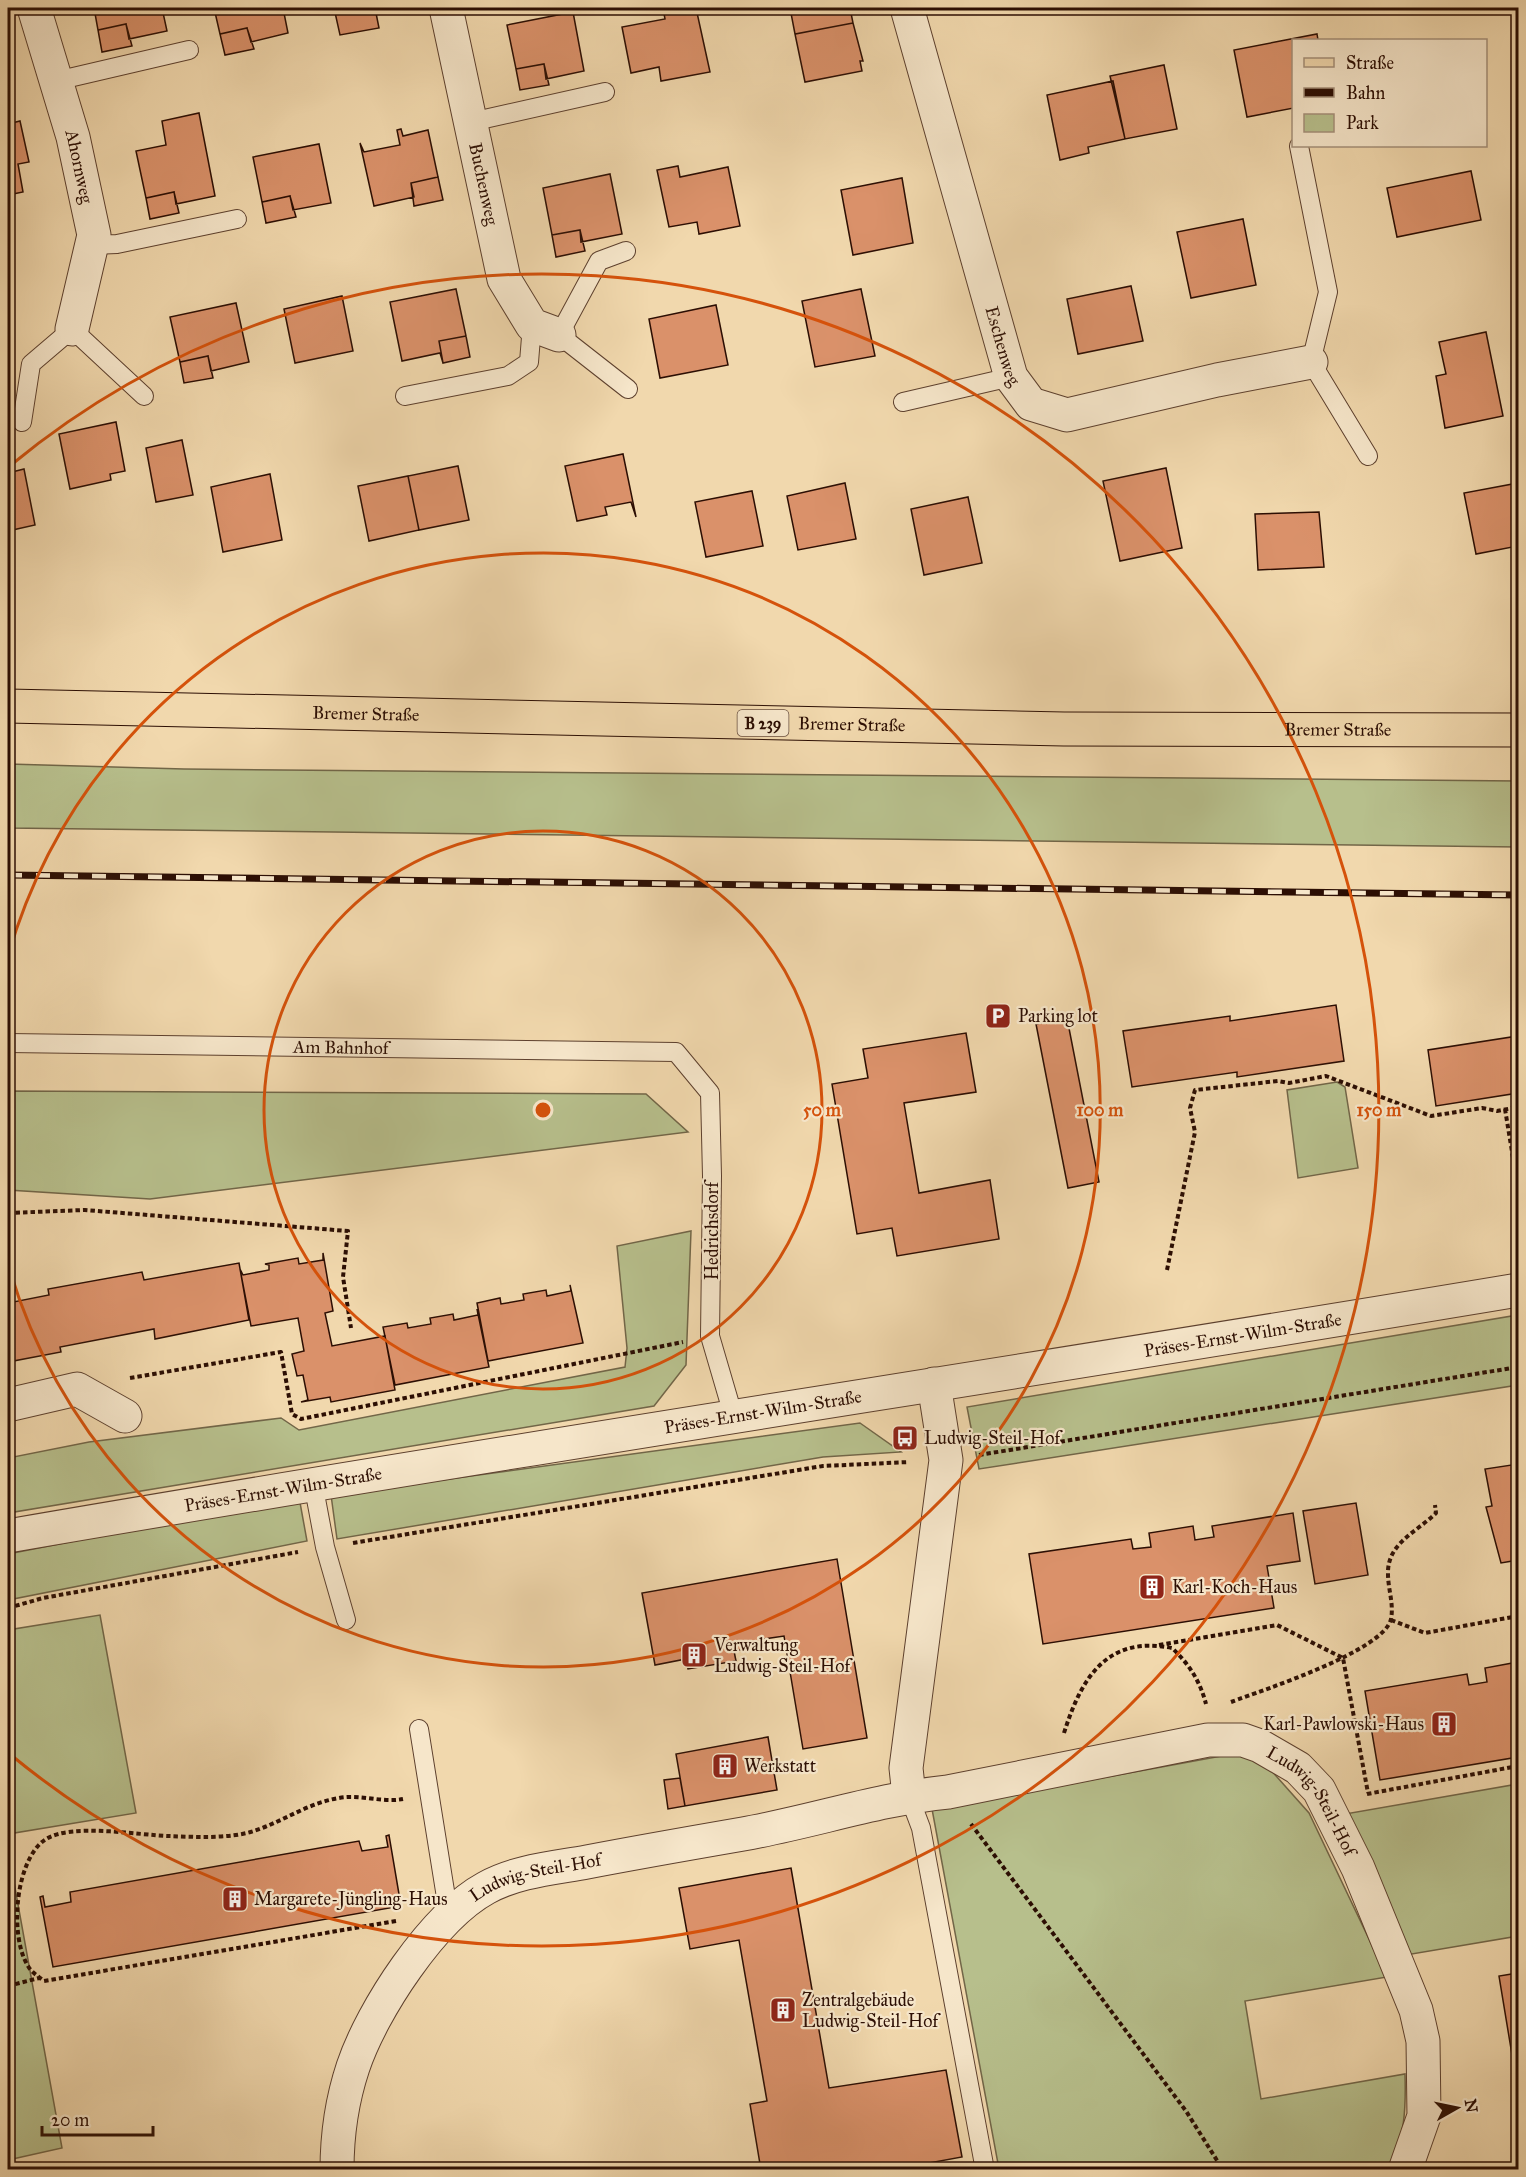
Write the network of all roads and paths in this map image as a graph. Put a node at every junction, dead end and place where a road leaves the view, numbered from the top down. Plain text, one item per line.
1 (34, 8) edge
2 (446, 8) edge
3 (907, 8) edge
4 (189, 50) dead end
5 (56, 81) junction
6 (605, 92) dead end
7 (471, 122) junction
8 (1299, 147) edge
9 (237, 219) dead end
10 (92, 245) junction
11 (626, 251) dead end
12 (72, 329) junction
13 (546, 330) junction
14 (1311, 362) junction
15 (1011, 377) junction
16 (628, 389) dead end
17 (144, 396) dead end
18 (405, 396) dead end
19 (903, 402) dead end
20 (21, 422) dead end
21 (1368, 456) dead end
22 (8, 706) edge
23 (1518, 730) edge
24 (8, 1042) edge
25 (676, 1052) joint
26 (1518, 1107) edge
27 (1505, 1109) junction
28 (1516, 1176) dead end
29 (8, 1213) edge
30 (1167, 1270) dead end
31 (1518, 1290) edge
32 (351, 1328) dead end
33 (710, 1336) junction
34 (1518, 1367) edge
35 (934, 1384) junction
36 (77, 1389) junction
37 (8, 1405) edge
38 (125, 1416) dead end
39 (734, 1418) junction
40 (946, 1460) junction
41 (313, 1483) junction
42 (1435, 1505) dead end
43 (8, 1536) edge
44 (325, 1547) junction
45 (8, 1608) edge
46 (1518, 1616) edge
47 (346, 1620) dead end
48 (1390, 1620) junction
49 (1159, 1645) junction
50 (1343, 1658) junction
51 (1211, 1726) junction
52 (419, 1729) dead end
53 (1518, 1766) edge
54 (1052, 1771) junction
55 (948, 1792) junction
56 (1368, 1793) junction
57 (430, 1794) junction
58 (909, 1796) junction
59 (1325, 1803) junction
60 (448, 1916) junction
61 (40, 1978) junction
62 (8, 1986) edge
63 (337, 2169) edge
64 (985, 2169) edge
65 (1223, 2169) edge
66 (1405, 2169) edge

1 - 5 street, Ahornweg
2 - 7 street, Buchenweg
3 - 15 street, Eschenweg
4 - 5 lane
5 - 10 street, Ahornweg
6 - 7 lane
7 - 13 street, Buchenweg
8 - 14 lane
9 - 10 lane
10 - 12 street, Ahornweg
11 - 13 lane
12 - 17 lane
12 - 20 lane
13 - 16 lane
13 - 18 lane
14 - 15 street, Eschenweg
14 - 21 lane
15 - 19 lane
22 - 23 main road, Bremer Straße / B 239
24 - 25 lane, Am Bahnhof
25 - 33 lane, Hedrichsdorf
26 - 27 path
27 - 28 path
27 - 30 path
29 - 32 path
31 - 35 street, Präses-Ernst-Wilm-Straße
33 - 36 path
33 - 39 lane, Hedrichsdorf
34 - 40 path
35 - 39 street, Präses-Ernst-Wilm-Straße
35 - 40 street
36 - 37 street
36 - 38 street
39 - 41 street, Präses-Ernst-Wilm-Straße
40 - 44 path
40 - 58 street
41 - 43 street, Präses-Ernst-Wilm-Straße
41 - 44 lane
42 - 48 path
44 - 45 path
44 - 47 lane
46 - 48 path
48 - 50 path
49 - 50 path
49 - 51 path
49 - 54 path
50 - 51 path
50 - 56 path
51 - 54 street, Ludwig-Steil-Hof
51 - 59 street, Ludwig-Steil-Hof
52 - 57 lane
53 - 56 path
54 - 55 street, Ludwig-Steil-Hof
55 - 58 street, Ludwig-Steil-Hof
55 - 65 path
56 - 59 path
57 - 60 lane
57 - 61 path
58 - 60 street, Ludwig-Steil-Hof
58 - 64 lane
59 - 66 street, Ludwig-Steil-Hof
60 - 61 path
60 - 63 street, Ludwig-Steil-Hof
61 - 62 path

